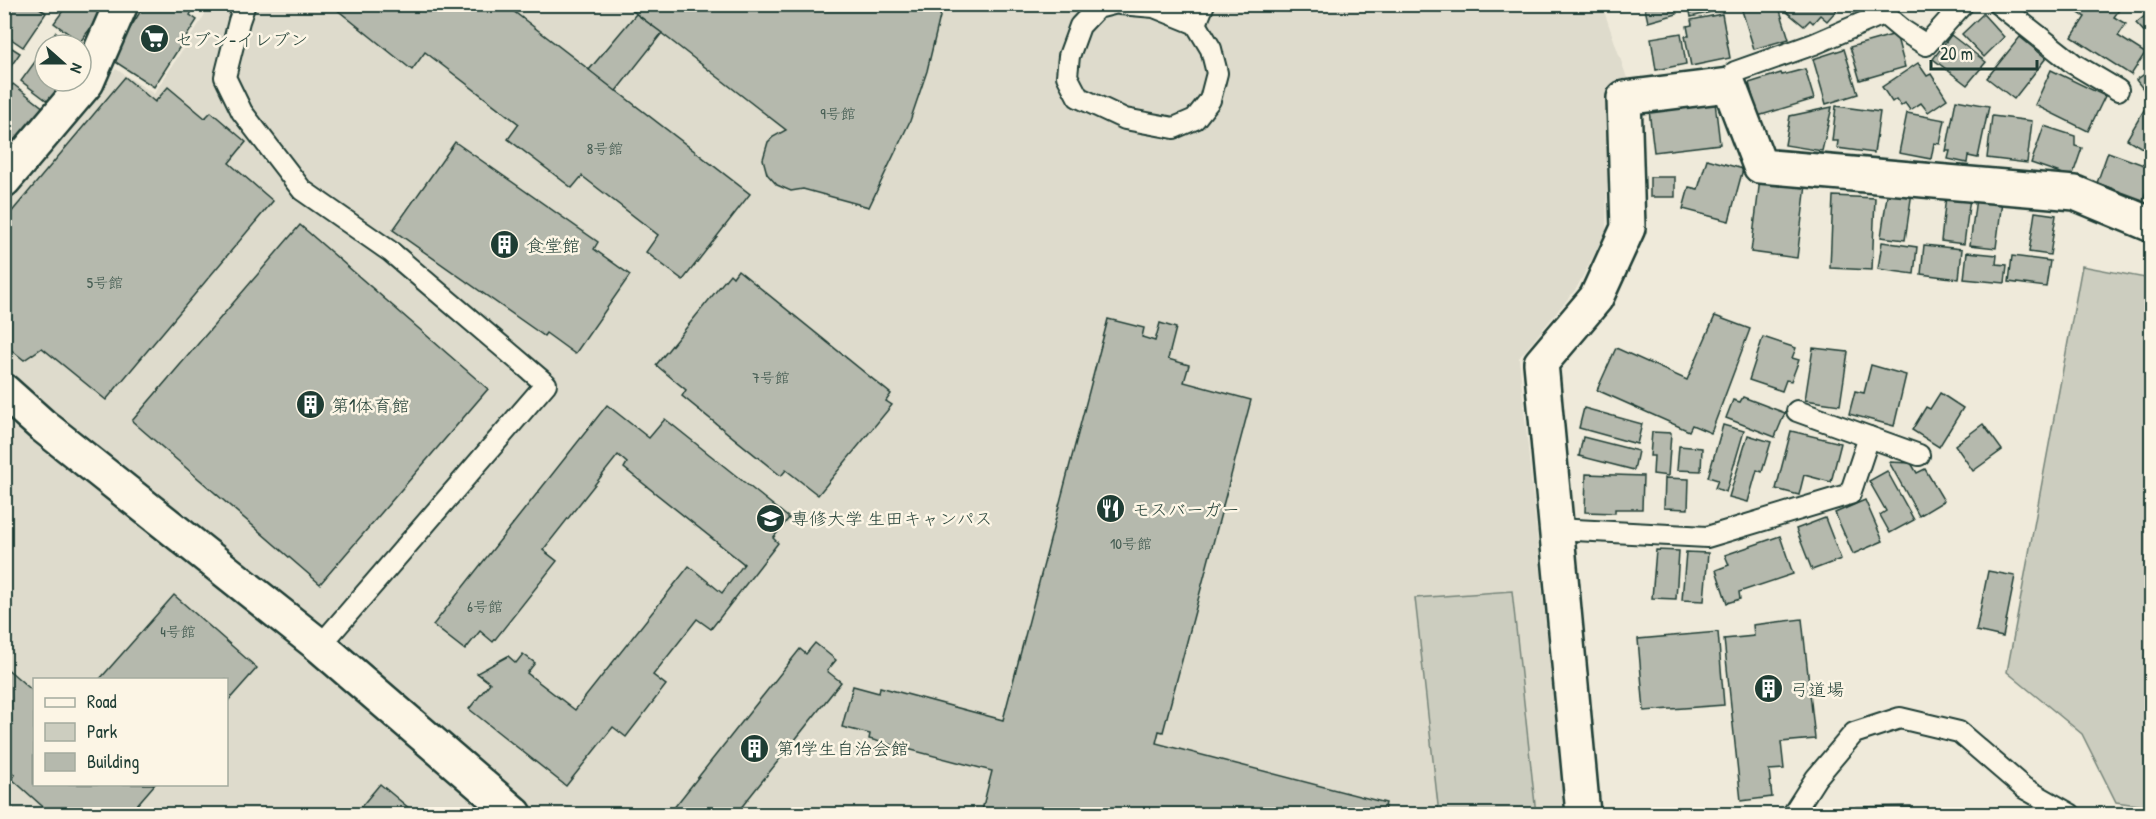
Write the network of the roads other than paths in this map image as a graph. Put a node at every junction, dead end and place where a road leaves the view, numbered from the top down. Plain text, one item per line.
1 (121, 4) edge
2 (245, 4) edge
3 (1113, 4) edge
4 (1120, 4) edge
5 (1204, 4) edge
6 (1963, 4) edge
7 (1998, 4) edge
8 (1877, 9) edge
9 (1087, 12) edge
10 (1196, 24) junction
11 (1729, 85) junction
12 (2118, 90) dead end
13 (4, 180) edge
14 (2151, 225) edge
15 (4, 391) edge
16 (1797, 411) dead end
17 (1869, 437) junction
18 (1919, 455) dead end
19 (1556, 529) junction
20 (320, 646) junction
21 (515, 814) edge
22 (1583, 814) edge
23 (1793, 814) edge
24 (2070, 814) edge

1 - 13 street
2 - 20 lane
3 - 9 lane
4 - 10 lane
5 - 10 lane
6 - 8 lane
7 - 12 lane
8 - 11 lane
9 - 10 lane
11 - 14 street
11 - 19 street
15 - 20 street
16 - 17 lane
17 - 18 lane
17 - 19 lane
19 - 22 street
20 - 21 street
23 - 24 lane

